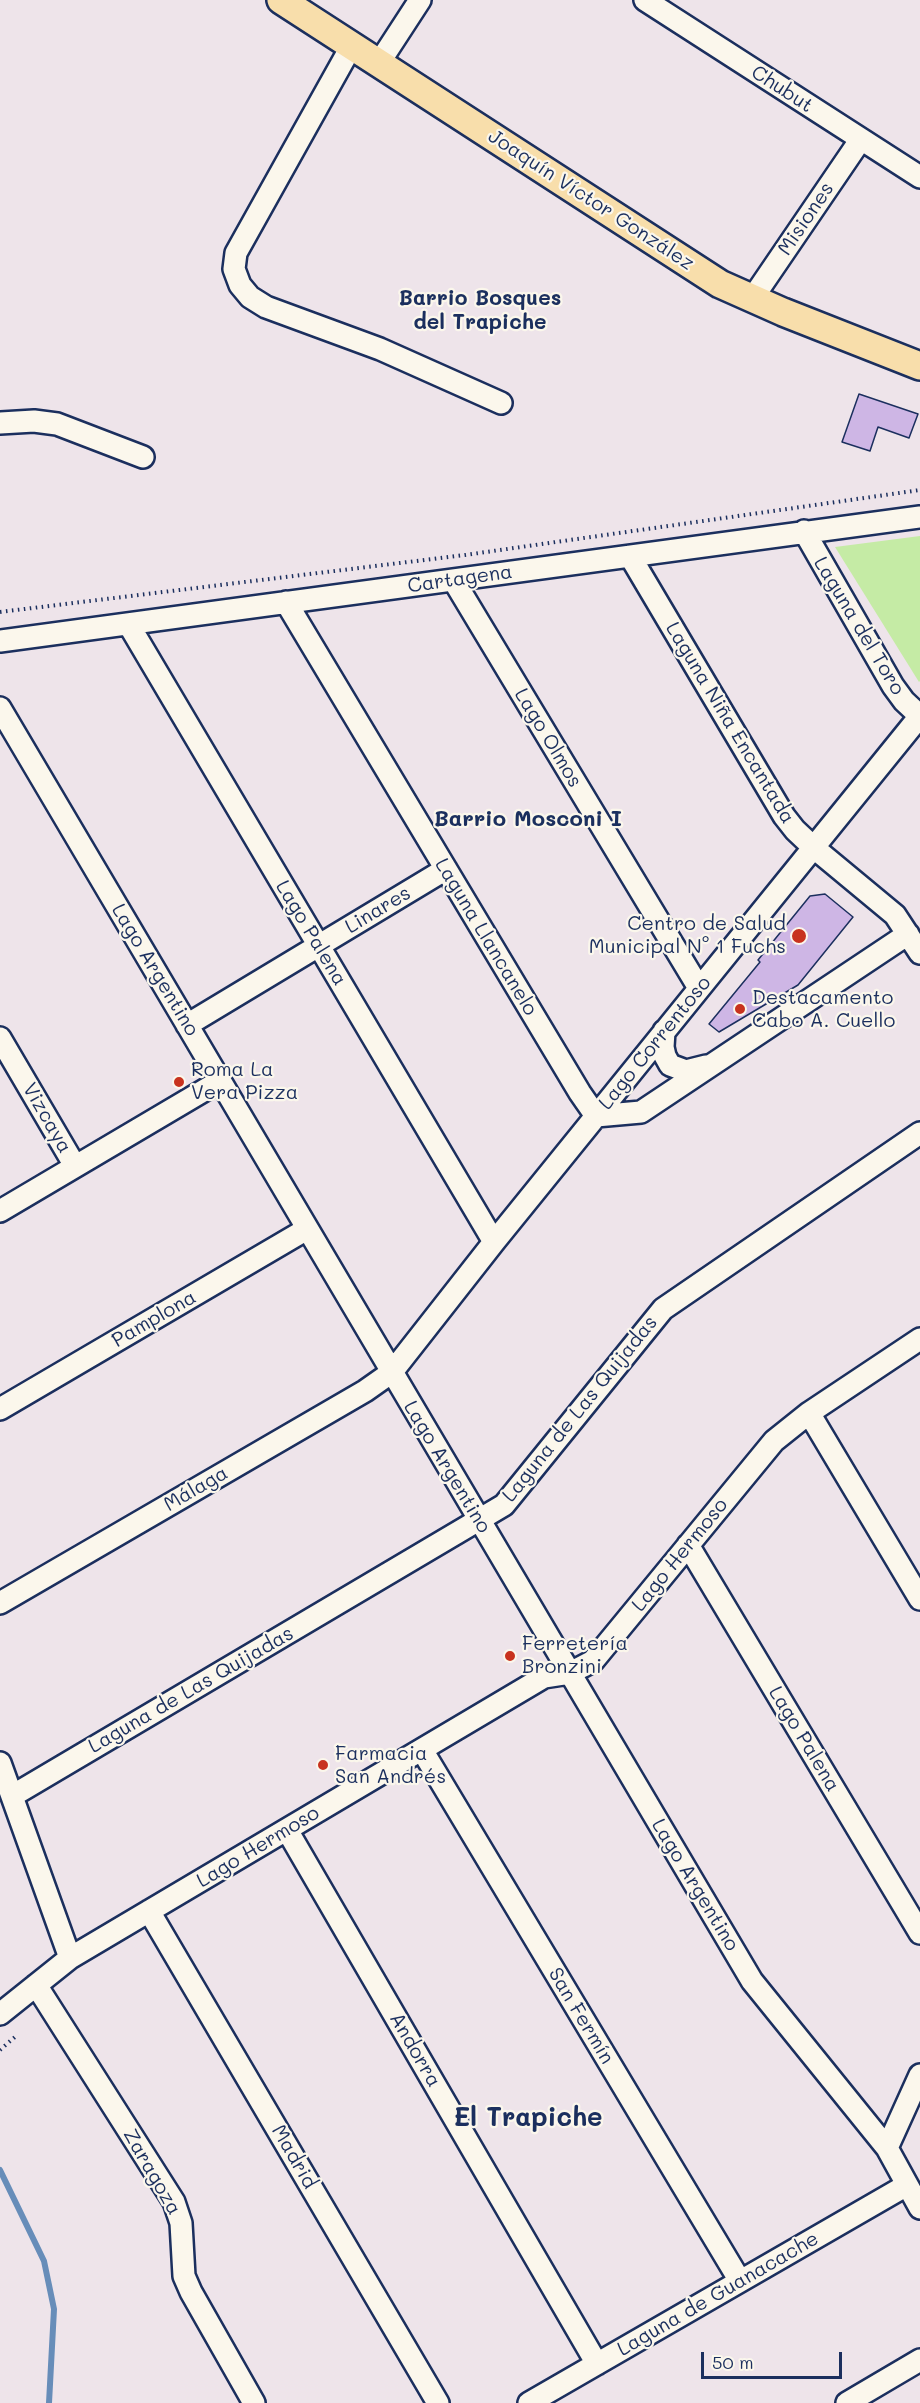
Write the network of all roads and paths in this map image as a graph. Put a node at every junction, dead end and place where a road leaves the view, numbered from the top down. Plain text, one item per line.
1 (281, 0) edge
2 (420, 0) edge
3 (645, 0) edge
4 (352, 45) junction
5 (379, 63) junction
6 (861, 139) junction
7 (920, 177) edge
8 (752, 299) junction
9 (920, 366) edge
10 (501, 403) dead end
11 (0, 423) edge
12 (143, 457) dead end
13 (920, 490) edge
14 (920, 517) edge
15 (804, 531) junction
16 (630, 556) junction
17 (454, 581) junction
18 (286, 602) junction
19 (0, 612) edge
20 (129, 625) junction
21 (0, 641) edge
22 (0, 708) edge
23 (920, 716) edge
24 (813, 847) junction
25 (446, 869) junction
26 (908, 934) junction
27 (318, 945) junction
28 (920, 953) edge
29 (699, 988) junction
30 (187, 1024) junction
31 (664, 1031) junction
32 (0, 1038) edge
33 (715, 1063) junction
34 (220, 1081) junction
35 (596, 1116) junction
36 (920, 1133) edge
37 (75, 1166) junction
38 (0, 1211) edge
39 (307, 1229) junction
40 (494, 1242) junction
41 (920, 1339) edge
42 (392, 1372) junction
43 (0, 1409) edge
44 (809, 1413) junction
45 (479, 1521) junction
46 (688, 1545) junction
47 (920, 1599) edge
48 (0, 1603) edge
49 (570, 1673) junction
50 (422, 1750) junction
51 (0, 1763) edge
52 (12, 1796) junction
53 (287, 1830) junction
54 (149, 1911) junction
55 (920, 1933) edge
56 (70, 1958) junction
57 (36, 1985) junction
58 (0, 2014) edge
59 (16, 2036) dead end
60 (0, 2050) edge
61 (920, 2075) edge
62 (887, 2148) junction
63 (907, 2185) junction
64 (920, 2208) edge
65 (740, 2281) junction
66 (920, 2360) edge
67 (597, 2364) junction
68 (539, 2401) edge
69 (254, 2403) edge
70 (438, 2403) edge
71 (847, 2403) edge

1 - 4 main road, Joaquín Víctor González
2 - 5 street
3 - 6 street, Chubut
4 - 5 main road, Joaquín Víctor González
4 - 10 street
5 - 8 main road, Joaquín Víctor González
6 - 7 street, Chubut
6 - 8 street, Misiones
8 - 9 main road, Joaquín Víctor González
11 - 12 street
13 - 19 path
14 - 15 street, Cartagena
15 - 16 street, Cartagena
15 - 23 street, Laguna del Toro
16 - 17 street, Cartagena
16 - 24 street, Laguna Niña Encantada
17 - 18 street, Cartagena
17 - 29 street, Lago Olmos
18 - 20 street, Cartagena
18 - 25 street, Laguna Llancanelo
20 - 21 street, Cartagena
20 - 27 street, Lago Palena
22 - 30 street, Lago Argentino
23 - 24 street, Lago Correntoso
24 - 26 street, Laguna Niña Encantada
24 - 29 street, Lago Correntoso
25 - 27 street, Linares
25 - 35 street, Laguna Llancanelo
26 - 28 street, Laguna Niña Encantada
26 - 33 street
27 - 30 street, Linares
27 - 40 street, Lago Palena
29 - 31 street, Lago Correntoso
30 - 34 street, Lago Argentino
31 - 33 street
31 - 35 street, Lago Correntoso
32 - 37 street, Vizcaya
33 - 35 street
34 - 37 street
34 - 39 street, Lago Argentino
35 - 40 street, Lago Correntoso
36 - 45 street, Laguna de Las Quijadas
37 - 38 street
39 - 42 street, Lago Argentino
39 - 43 street, Pamplona
40 - 42 street, Lago Correntoso
41 - 44 street, Lago Hermoso
42 - 45 street, Lago Argentino
42 - 48 street, Málaga
44 - 46 street, Lago Hermoso
44 - 47 street
45 - 49 street, Lago Argentino
45 - 52 street, Laguna de Las Quijadas
46 - 49 street, Lago Hermoso
46 - 55 street, Lago Palena
49 - 50 street, Lago Hermoso
49 - 62 street, Lago Argentino
50 - 53 street, Lago Hermoso
50 - 65 street, San Fermín
51 - 52 street
52 - 56 street
53 - 54 street, Lago Hermoso
53 - 67 street, Andorra
54 - 56 street, Lago Hermoso
54 - 70 street, Madrid
56 - 57 street, Lago Hermoso
57 - 58 street, Lago Hermoso
57 - 69 street, Zaragoza
59 - 60 path
61 - 62 street
62 - 63 street, Lago Argentino
63 - 64 street, Lago Argentino
63 - 65 street, Laguna de Guanacache
65 - 67 street, Laguna de Guanacache
66 - 71 street
67 - 68 street, Laguna de Guanacache

